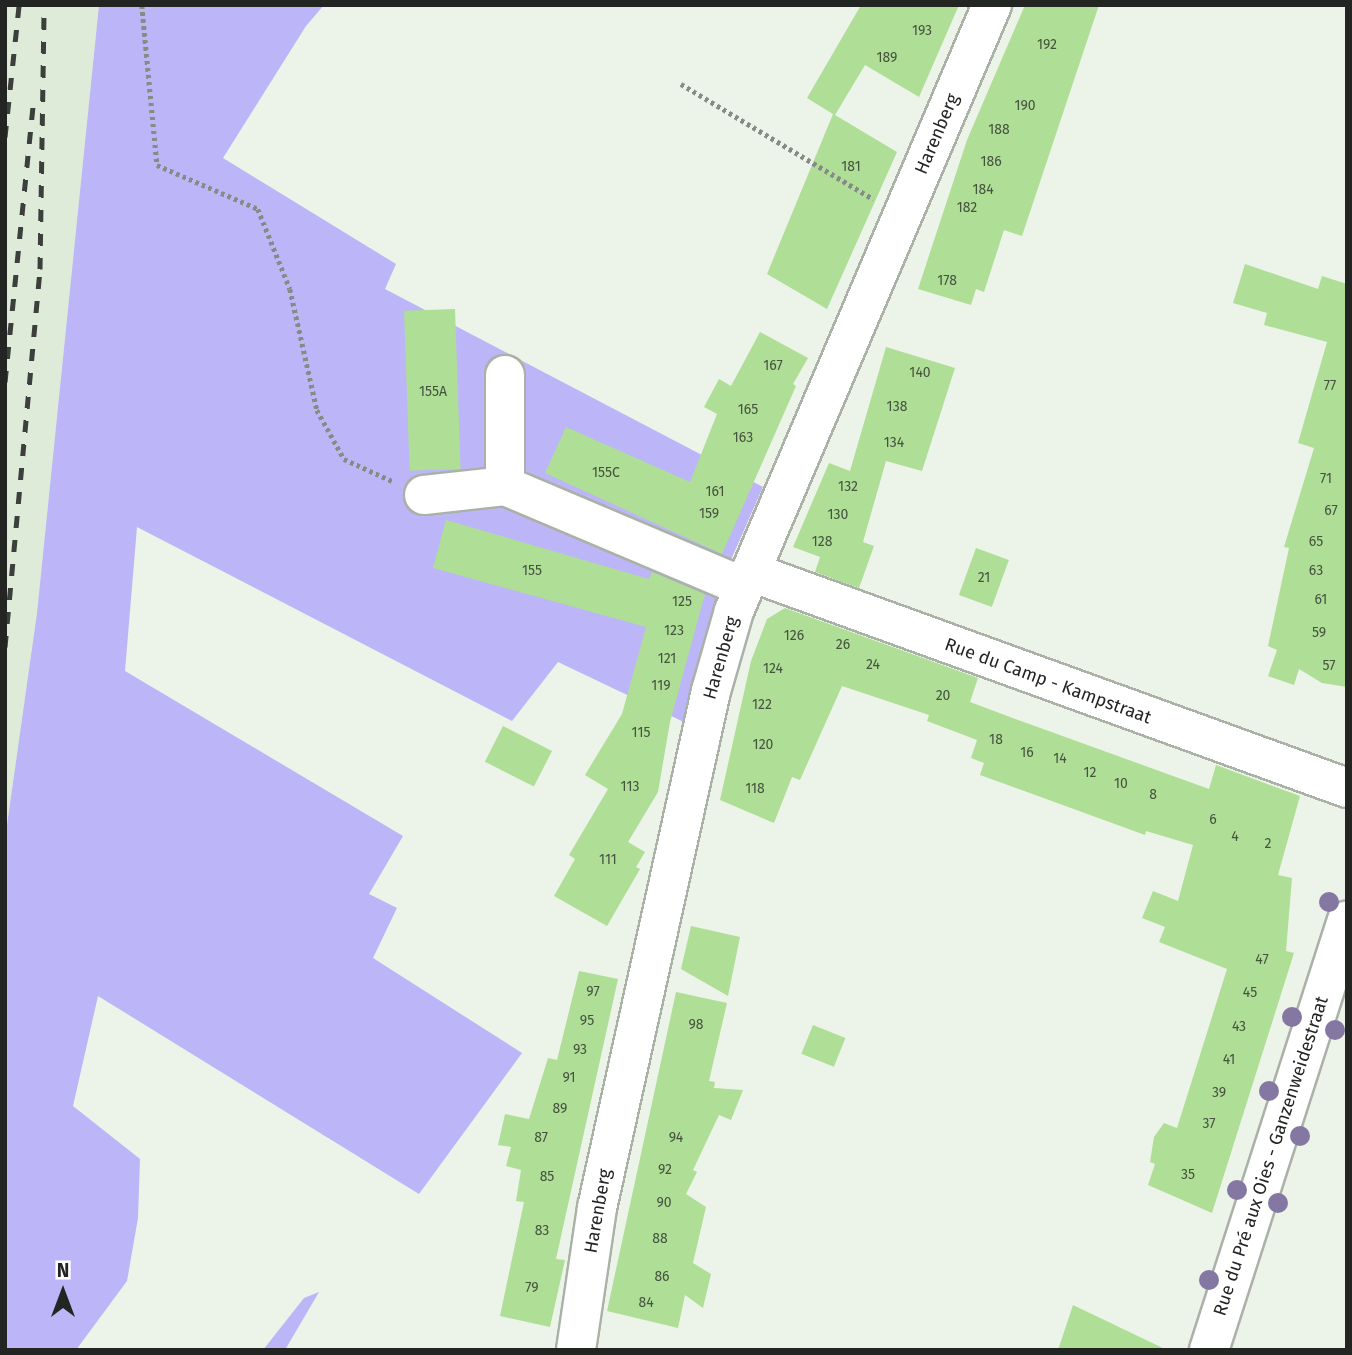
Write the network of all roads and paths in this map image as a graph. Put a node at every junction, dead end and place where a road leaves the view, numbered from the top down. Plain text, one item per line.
1 (142, 5) edge
2 (992, 5) edge
3 (681, 84) dead end
4 (883, 205) dead end
5 (505, 375) dead end
6 (505, 486) junction
7 (424, 495) joint
8 (748, 580) junction
9 (1347, 788) edge
10 (1347, 921) edge
11 (576, 1350) edge
12 (1209, 1350) edge

1 - 7 path
2 - 8 street, Harenberg
3 - 4 path
5 - 6 street
6 - 7 street
6 - 8 street, Rue du Camp - Kampstraat
8 - 9 street, Rue du Camp - Kampstraat
8 - 11 street, Harenberg
10 - 12 street, Rue du Pré aux Oies - Ganzenweidestraat

